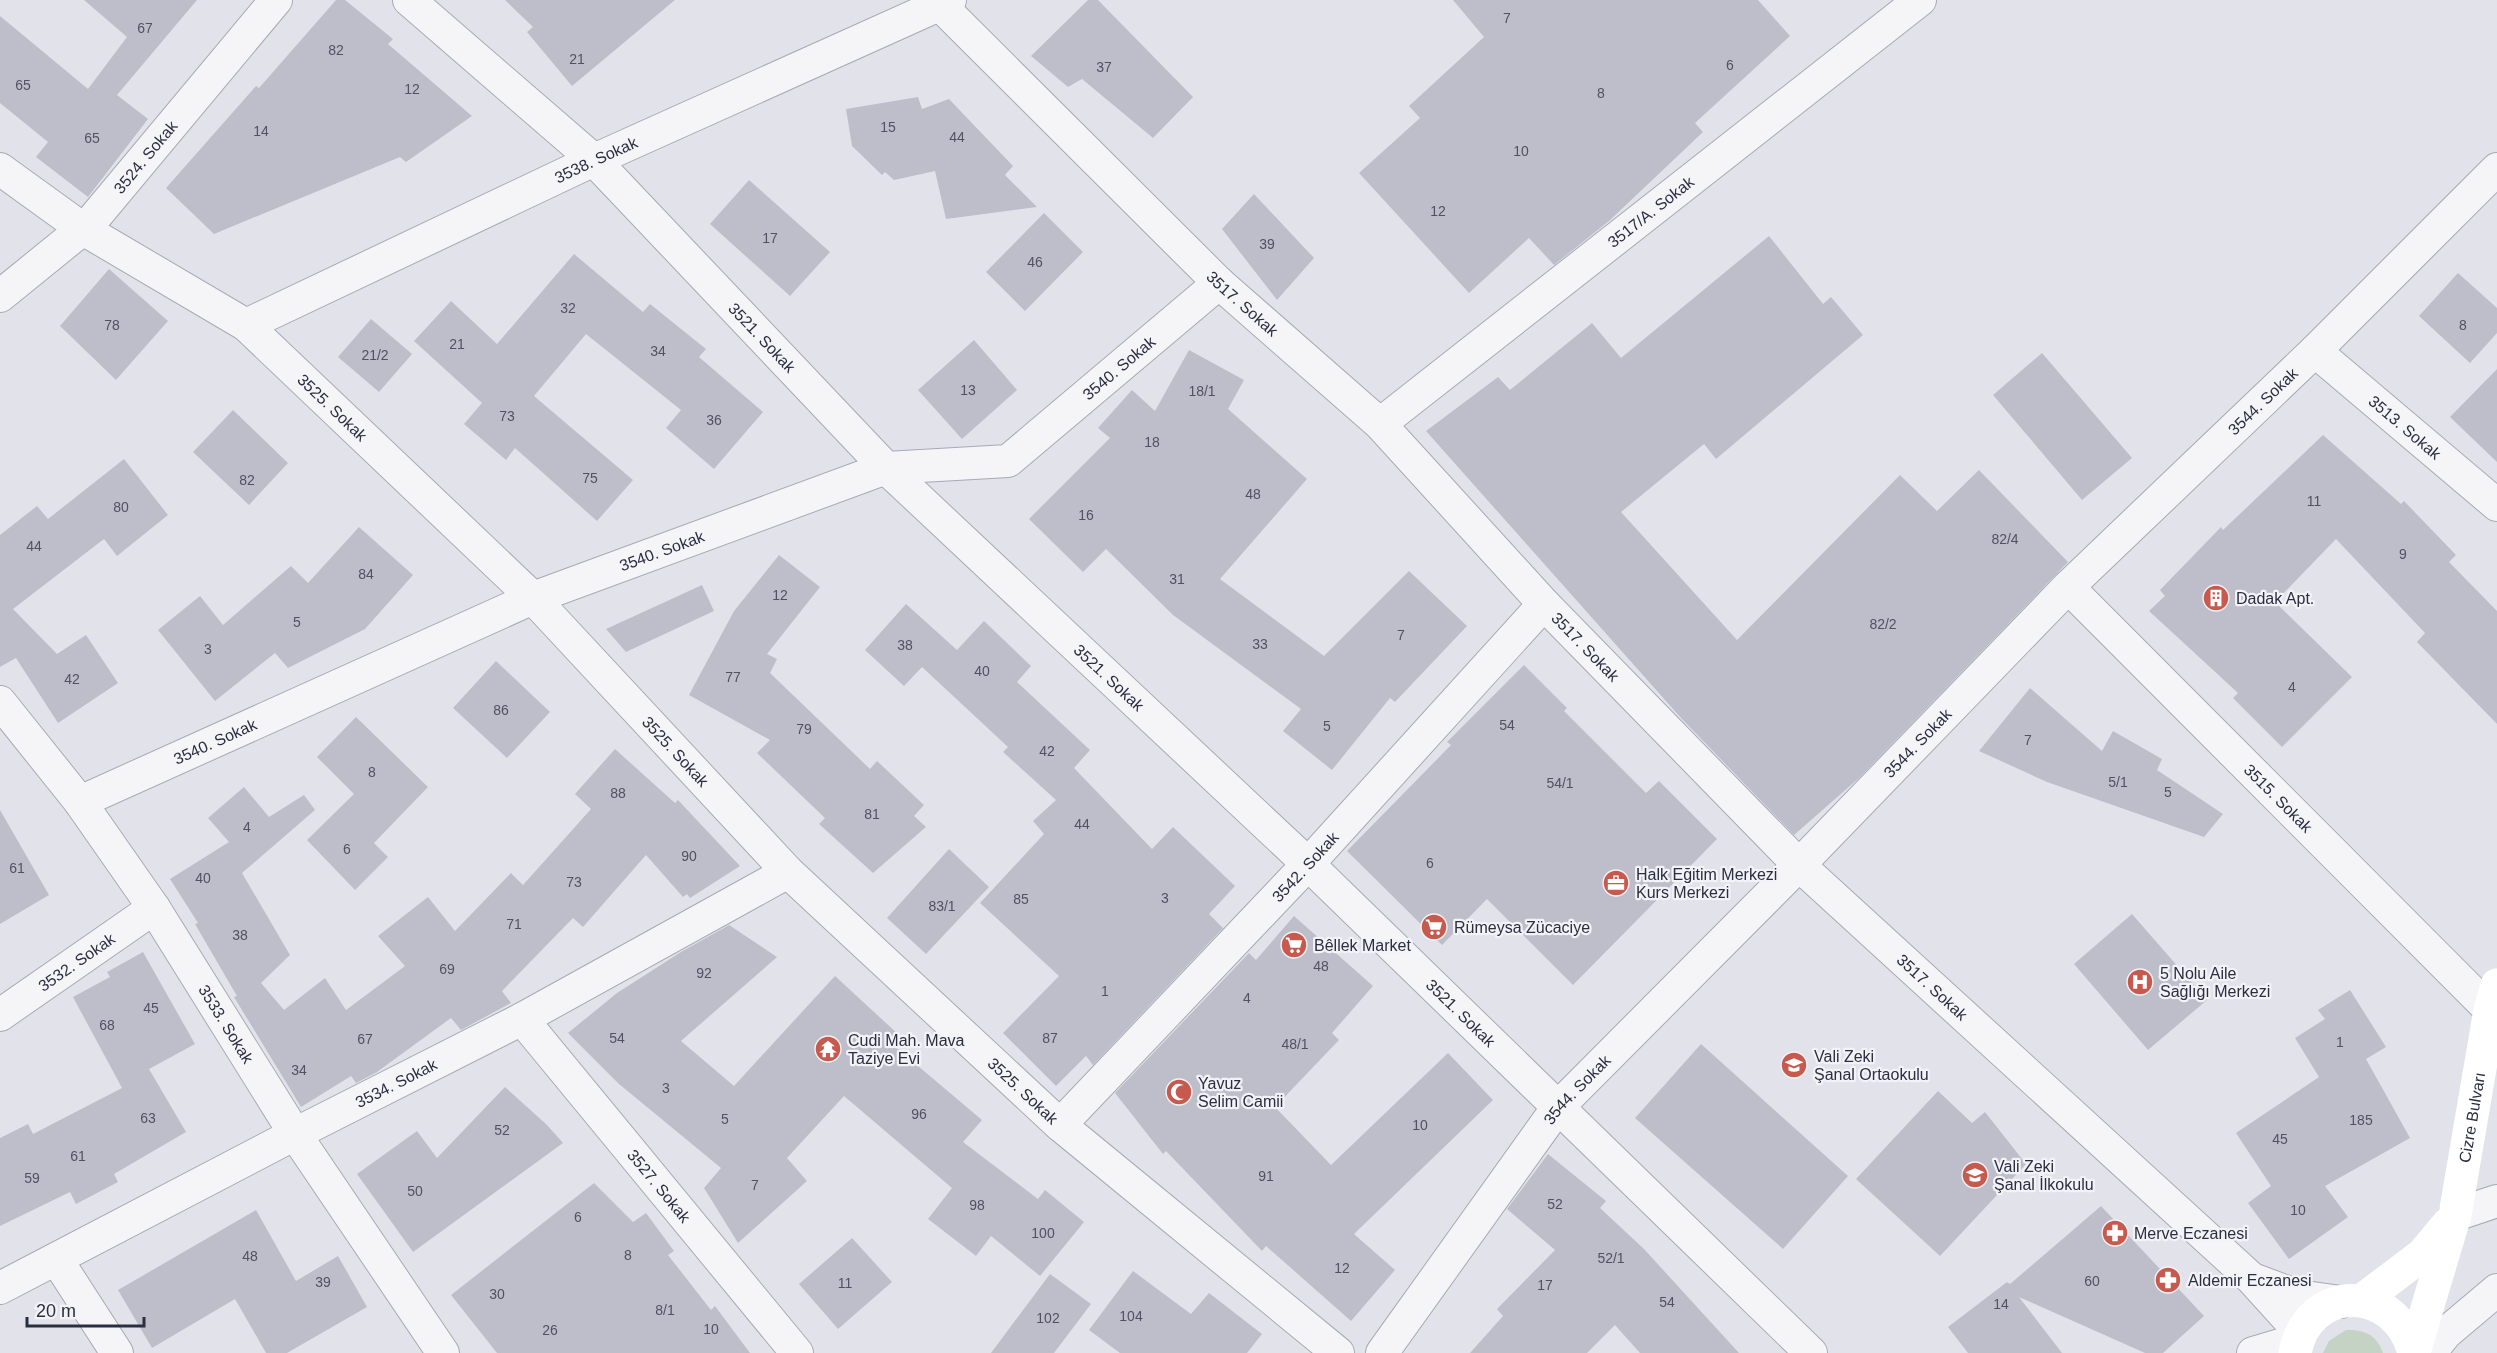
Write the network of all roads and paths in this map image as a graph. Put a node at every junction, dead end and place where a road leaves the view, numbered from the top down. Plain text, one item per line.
1 (276, 0) edge
2 (409, 0) edge
3 (1920, 0) edge
4 (941, 1) edge
5 (594, 160) junction
6 (0, 169) edge
7 (2497, 169) edge
8 (83, 229) junction
9 (1218, 283) junction
10 (0, 296) edge
11 (246, 325) junction
12 (2314, 351) junction
13 (1380, 424) junction
14 (886, 468) junction
15 (2497, 505) edge
16 (2068, 587) junction
17 (533, 598) junction
18 (1544, 604) junction
19 (0, 702) edge
20 (80, 802) junction
21 (1308, 864) junction
22 (1798, 865) junction
23 (788, 872) junction
24 (154, 908) junction
25 (2494, 998) edge
26 (0, 1015) edge
27 (522, 1019) junction
28 (1558, 1107) junction
29 (1060, 1125) junction
30 (295, 1134) junction
31 (2497, 1201) edge
32 (2455, 1215) junction
33 (57, 1260) junction
34 (2252, 1279) junction
35 (0, 1288) edge
36 (2497, 1290) edge
37 (2351, 1301) junction
38 (2298, 1342) edge
39 (117, 1353) edge
40 (443, 1353) edge
41 (797, 1353) edge
42 (1338, 1353) edge
43 (1382, 1353) edge
44 (1810, 1353) edge
45 (2253, 1353) edge
46 (2420, 1353) edge

1 - 8 street, 3524. Sokak
2 - 5 street, 3521. Sokak
3 - 13 street, 3517/A. Sokak
4 - 5 street, 3538. Sokak
4 - 9 street, 3517. Sokak
5 - 11 street, 3538. Sokak
5 - 14 street, 3521. Sokak
6 - 8 street, 3525. Sokak
7 - 12 street, 3544. Sokak
8 - 10 street, 3524. Sokak
8 - 11 street, 3525. Sokak
9 - 13 street, 3517. Sokak
9 - 14 street, 3540. Sokak
11 - 17 street, 3525. Sokak
12 - 15 street, 3513. Sokak
12 - 16 street, 3544. Sokak
13 - 18 street, 3517. Sokak
14 - 17 street, 3540. Sokak
14 - 21 street, 3521. Sokak
16 - 22 street, 3544. Sokak
16 - 25 street, 3515. Sokak
17 - 20 street, 3540. Sokak
17 - 23 street, 3525. Sokak
18 - 21 street, 3542. Sokak
18 - 22 street, 3517. Sokak
19 - 20 street, 3533. Sokak
20 - 24 street, 3533. Sokak
21 - 28 street, 3521. Sokak
21 - 29 street, 3542. Sokak
22 - 28 street, 3544. Sokak
22 - 34 street, 3517. Sokak
23 - 27 street, 3534. Sokak
23 - 29 street, 3525. Sokak
24 - 26 street, 3532. Sokak
24 - 30 street, 3533. Sokak
25 - 32 main road, Cizre Bulvarı
27 - 30 street, 3534. Sokak
27 - 41 street, 3527. Sokak
28 - 43 street, 3544. Sokak
28 - 44 street, 3521. Sokak
29 - 42 street, 3525. Sokak
30 - 33 street, 3534. Sokak
30 - 40 street, 3533. Sokak
31 - 32 street
32 - 37 main road
32 - 46 main road, Cizre Bulvarı
33 - 35 street, 3534. Sokak
33 - 39 street
34 - 37 street
34 - 38 street, 3517. Sokak
36 - 46 street
37 - 38 main road
37 - 46 main road
38 - 45 street

